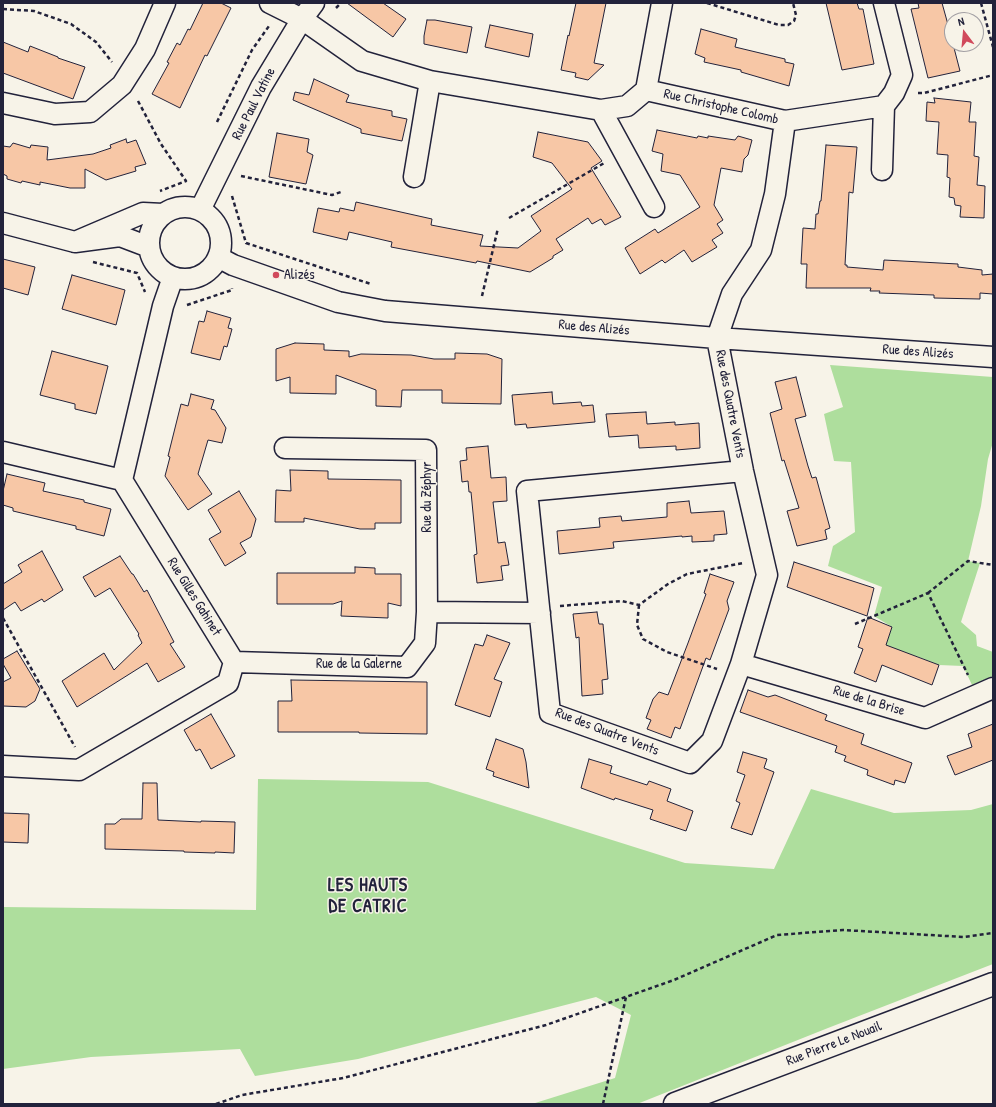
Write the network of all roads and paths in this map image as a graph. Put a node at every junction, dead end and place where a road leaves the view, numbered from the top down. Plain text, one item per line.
1 (165, 3) edge
2 (270, 3) edge
3 (314, 3) edge
4 (341, 3) edge
5 (662, 3) edge
6 (707, 3) edge
7 (793, 3) edge
8 (884, 3) edge
9 (981, 3) edge
10 (309, 24) junction
11 (993, 47) edge
12 (993, 75) edge
13 (430, 82) junction
14 (646, 90) junction
15 (889, 100) junction
16 (3, 103) edge
17 (601, 110) junction
18 (785, 121) junction
19 (624, 152) junction
20 (882, 170) dead end
21 (237, 175) dead end
22 (414, 177) dead end
23 (231, 192) dead end
24 (341, 192) dead end
25 (654, 207) dead end
26 (200, 210) junction
27 (163, 214) junction
28 (509, 218) dead end
29 (3, 223) edge
30 (498, 228) dead end
31 (75, 242) junction
32 (246, 243) junction
33 (149, 247) junction
34 (226, 261) junction
35 (92, 262) dead end
36 (173, 277) junction
37 (375, 286) dead end
38 (475, 295) dead end
39 (163, 306) junction
40 (717, 338) junction
41 (989, 358) edge
42 (285, 448) dead end
43 (3, 452) edge
44 (743, 471) junction
45 (122, 480) junction
46 (764, 560) junction
47 (993, 565) edge
48 (928, 593) junction
49 (639, 605) junction
50 (540, 610) junction
51 (427, 612) junction
52 (3, 618) edge
53 (855, 624) dead end
54 (234, 662) junction
55 (738, 670) junction
56 (985, 692) edge
57 (86, 765) junction
58 (3, 766) edge
59 (993, 933) edge
60 (993, 984) edge
61 (626, 996) junction
62 (216, 1104) edge
63 (603, 1104) edge
64 (675, 1104) edge

1 - 16 street
2 - 10 street, Rue Christophe Colomb
3 - 10 street, Rue Paul Vatine
4 - 10 path
5 - 14 street
6 - 7 path
8 - 15 street
9 - 11 path
10 - 13 street, Rue Christophe Colomb
10 - 26 street, Rue Paul Vatine
12 - 15 path
13 - 17 street, Rue Christophe Colomb
13 - 22 street
14 - 17 street, Rue Christophe Colomb
14 - 18 street, Rue Christophe Colomb
15 - 18 street
15 - 20 street
17 - 19 street
18 - 40 street, Rue Christophe Colomb
19 - 25 street
19 - 28 path
21 - 24 path
23 - 32 path
26 - 27 street
26 - 34 street
27 - 31 street
27 - 33 street
29 - 31 street
30 - 38 path
31 - 33 street
32 - 34 path
32 - 37 path
33 - 36 street
34 - 36 street
34 - 39 path
34 - 40 street, Rue des Alizés
35 - 39 path
36 - 39 street
39 - 45 street
40 - 41 street, Rue des Alizés
40 - 44 street, Rue des Quatre Vents
42 - 51 street, Rue du Zéphyr
43 - 45 street
44 - 46 street, Rue des Quatre Vents
44 - 50 street, Rue des Quatre Vents
45 - 54 street, Rue Gilles Gahinet
46 - 49 path
46 - 55 street, Rue des Quatre Vents
47 - 48 path
48 - 53 path
48 - 56 path
49 - 50 path
49 - 55 path
50 - 51 street
50 - 55 street, Rue des Quatre Vents
51 - 54 street, Rue de la Galerne
52 - 57 path
54 - 57 street
55 - 56 street, Rue de la Brise
57 - 58 street
59 - 61 path
60 - 64 street, Rue Pierre Le Nouail
61 - 62 path
61 - 63 path

